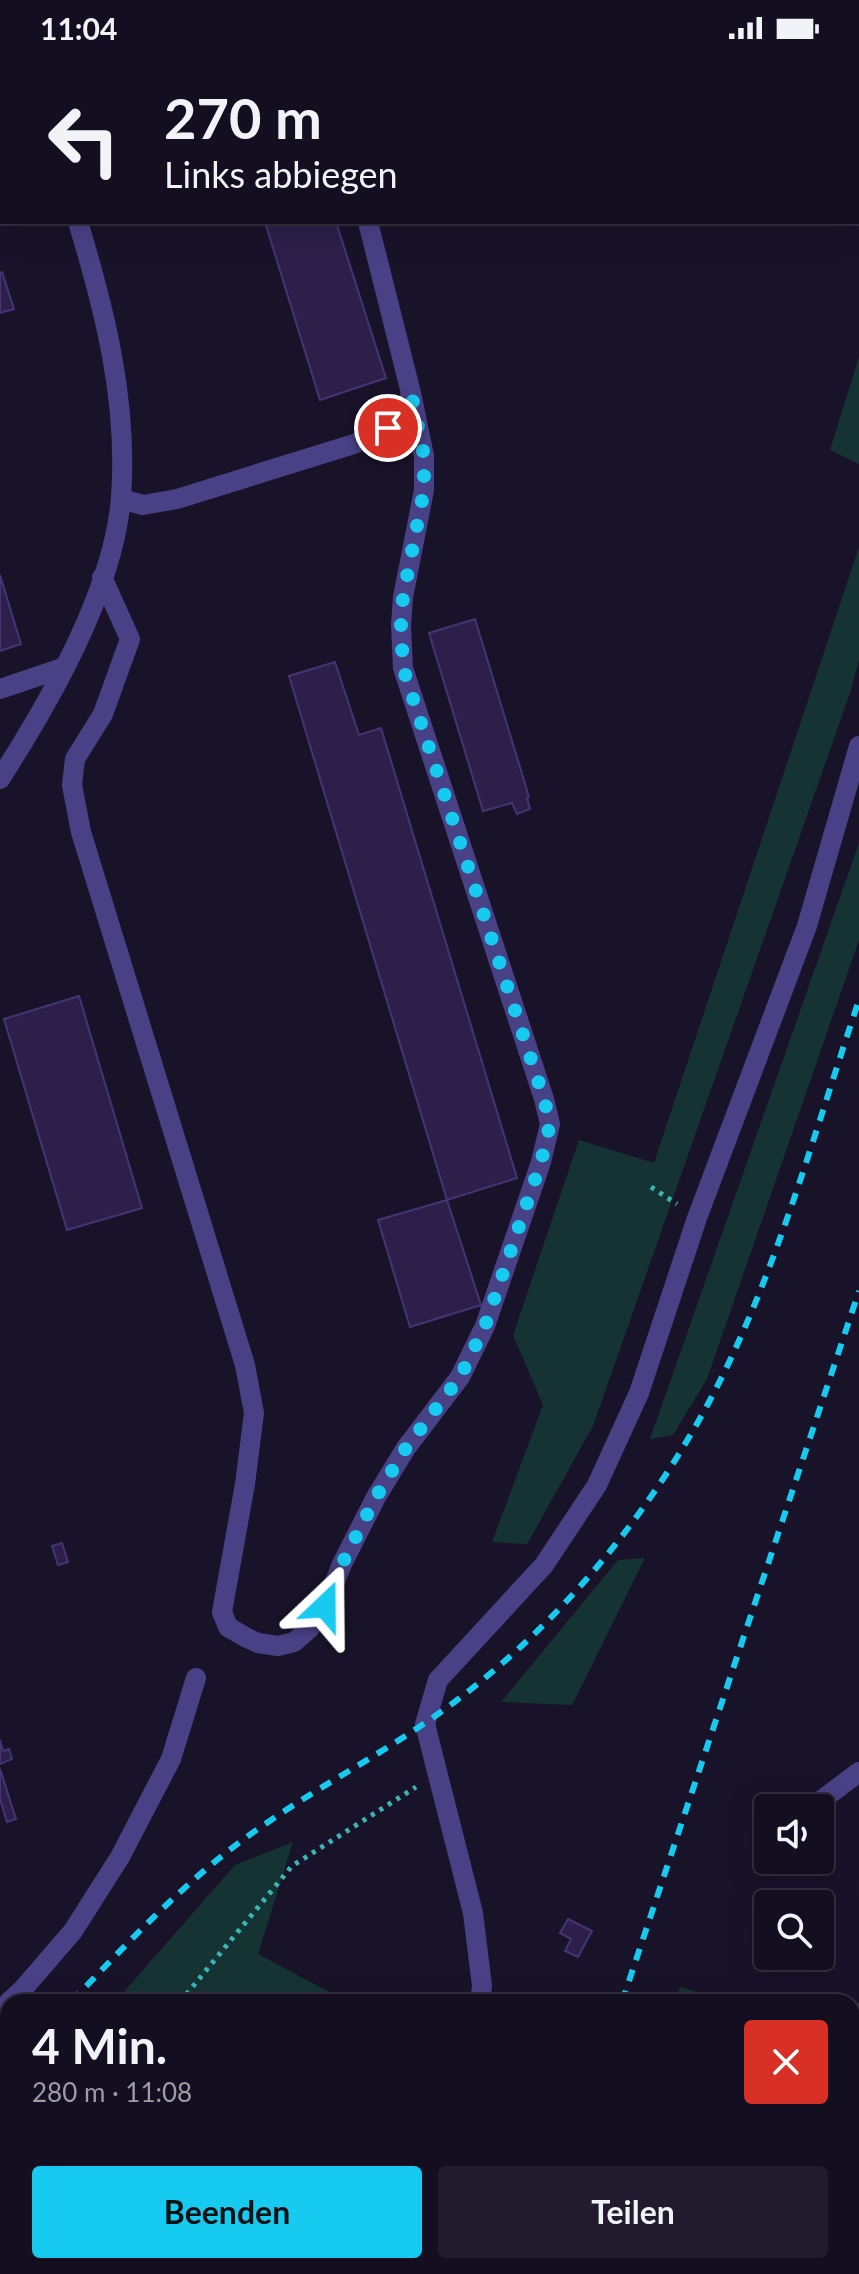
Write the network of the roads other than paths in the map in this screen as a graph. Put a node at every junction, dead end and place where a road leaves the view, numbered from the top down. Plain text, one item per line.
1 (79, 224) edge
2 (369, 224) edge
3 (411, 393) junction
4 (121, 499) junction
5 (102, 577) junction
6 (65, 667) junction
7 (0, 689) edge
8 (859, 746) edge
9 (0, 779) edge
10 (196, 1678) dead end
11 (859, 1772) edge
12 (830, 1794) edge
13 (17, 1994) edge
14 (481, 1994) edge

1 - 4 street
2 - 3 street
3 - 4 street
3 - 5 street
4 - 5 street
5 - 6 street
6 - 7 street
6 - 9 street
8 - 14 street
10 - 13 street
11 - 12 street

